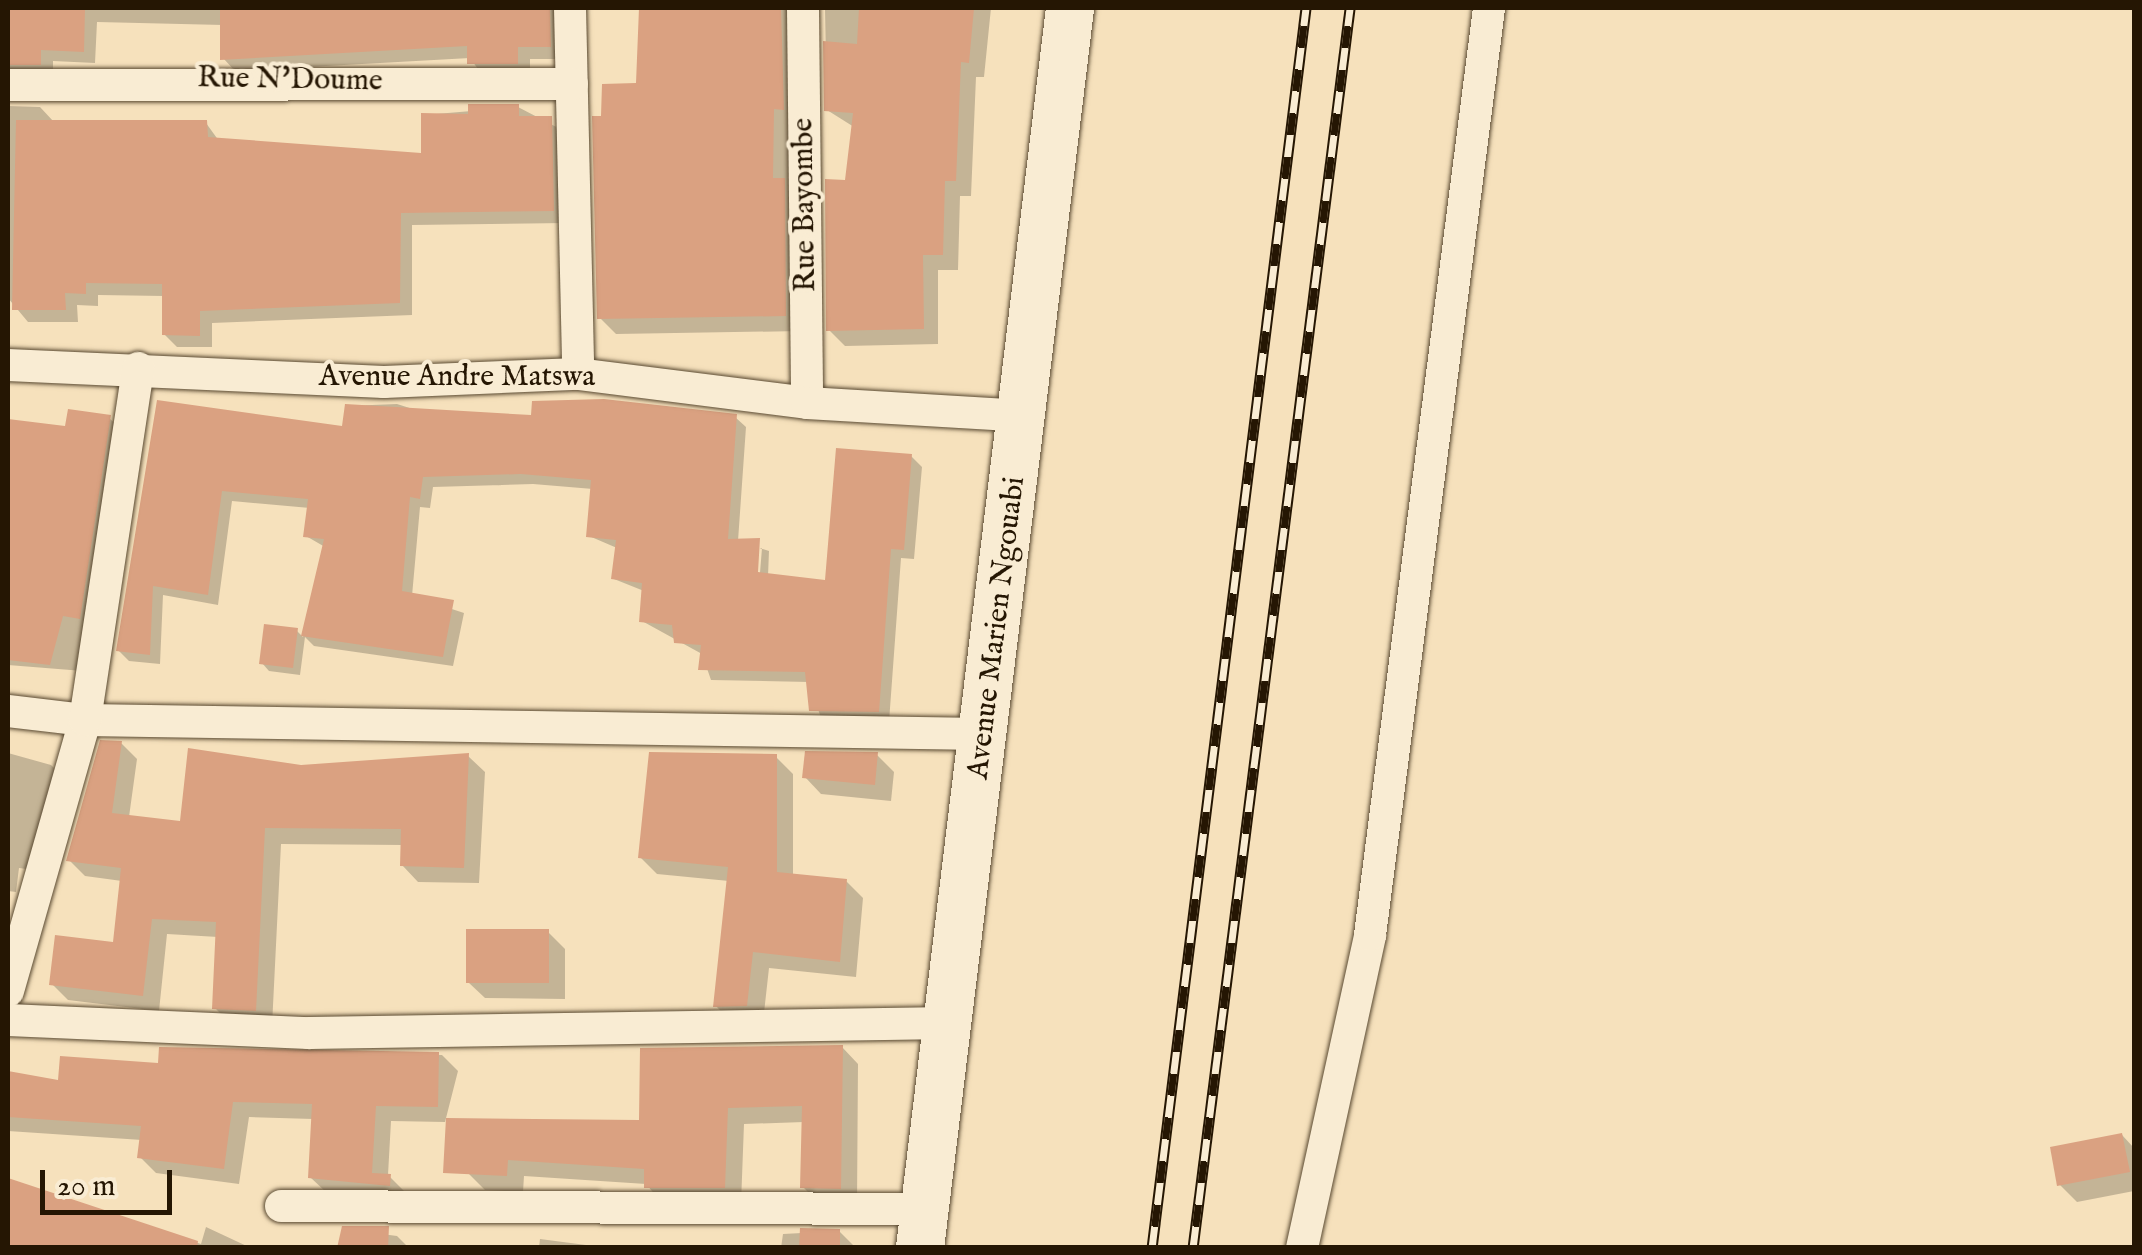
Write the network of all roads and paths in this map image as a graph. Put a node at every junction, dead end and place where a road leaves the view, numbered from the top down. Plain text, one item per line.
1 (570, 8) edge
2 (803, 8) edge
3 (1070, 8) edge
4 (1489, 8) edge
5 (572, 84) junction
6 (8, 86) edge
7 (8, 365) edge
8 (138, 368) junction
9 (578, 374) junction
10 (807, 403) junction
11 (1024, 416) junction
12 (8, 710) edge
13 (85, 720) junction
14 (983, 734) junction
15 (8, 992) edge
16 (8, 1020) edge
17 (949, 1023) junction
18 (281, 1206) dead end
19 (923, 1228) edge
20 (1302, 1248) edge

1 - 5 street
2 - 10 street, Rue Bayombe
3 - 11 street, Avenue Marien Ngouabi
4 - 20 street
5 - 6 street, Rue N'Doume
5 - 9 street
7 - 8 street, Avenue Andre Matswa
8 - 9 street, Avenue Andre Matswa
8 - 13 street
9 - 10 street, Avenue Andre Matswa
10 - 11 street, Avenue Andre Matswa
11 - 14 street, Avenue Marien Ngouabi
12 - 13 street
13 - 14 street
13 - 15 street
14 - 17 street, Avenue Marien Ngouabi
16 - 17 street
17 - 19 street, Avenue Marien Ngouabi
18 - 19 street

